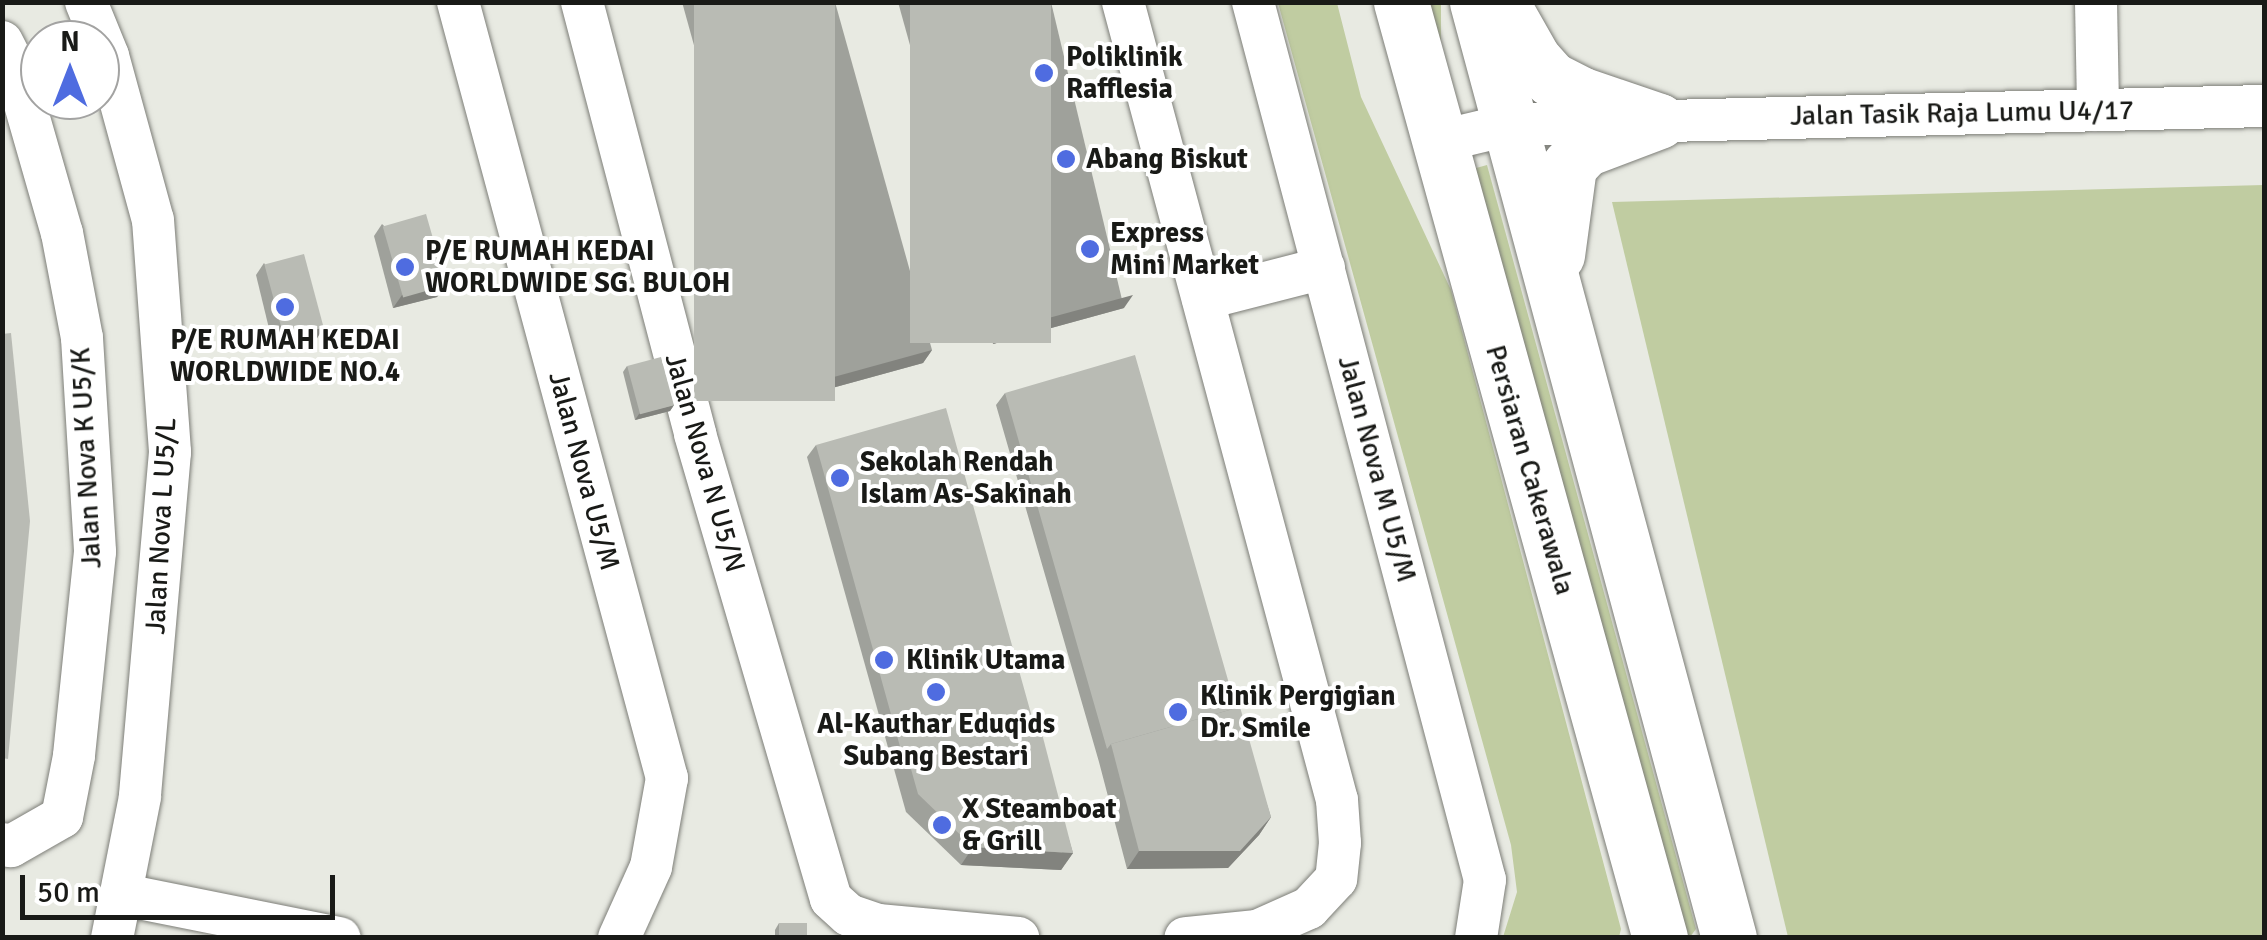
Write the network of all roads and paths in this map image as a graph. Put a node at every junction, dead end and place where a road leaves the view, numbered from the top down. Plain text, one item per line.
1 (86, 2) edge
2 (458, 2) edge
3 (582, 2) edge
4 (1123, 2) edge
5 (1253, 2) edge
6 (1401, 2) edge
7 (1477, 2) edge
8 (1501, 2) edge
9 (2096, 2) edge
10 (2, 42) edge
11 (2264, 106) edge
12 (2098, 110) junction
13 (1658, 121) junction
14 (1508, 125) junction
15 (1437, 142) junction
16 (1324, 268) junction
17 (1554, 284) junction
18 (1204, 300) junction
19 (2, 844) edge
20 (124, 895) junction
21 (1657, 933) edge
22 (112, 938) edge
23 (340, 938) edge
24 (619, 938) edge
25 (1018, 938) edge
26 (1185, 938) edge
27 (1476, 938) edge
28 (1729, 938) edge

1 - 20 street, Jalan Nova L U5/L
2 - 24 street, Jalan Nova U5/M
3 - 25 street, Jalan Nova N U5/N
4 - 18 street
5 - 16 street, Jalan Nova M U5/M
6 - 15 street, Persiaran Cakerawala
7 - 14 street
8 - 13 street
9 - 12 street
10 - 19 street, Jalan Nova K U5/K
11 - 12 street, Jalan Tasik Raja Lumu U4/17
12 - 13 street, Jalan Tasik Raja Lumu U4/17
13 - 14 street, Jalan Tasik Raja Lumu U4/17
13 - 17 street
14 - 15 street, Jalan Tasik Raja Lumu U4/17
14 - 17 street
15 - 21 street, Persiaran Cakerawala
16 - 18 street
16 - 27 street, Jalan Nova M U5/M
17 - 28 street
18 - 26 street
20 - 22 street, Jalan Nova L U5/L
20 - 23 street

